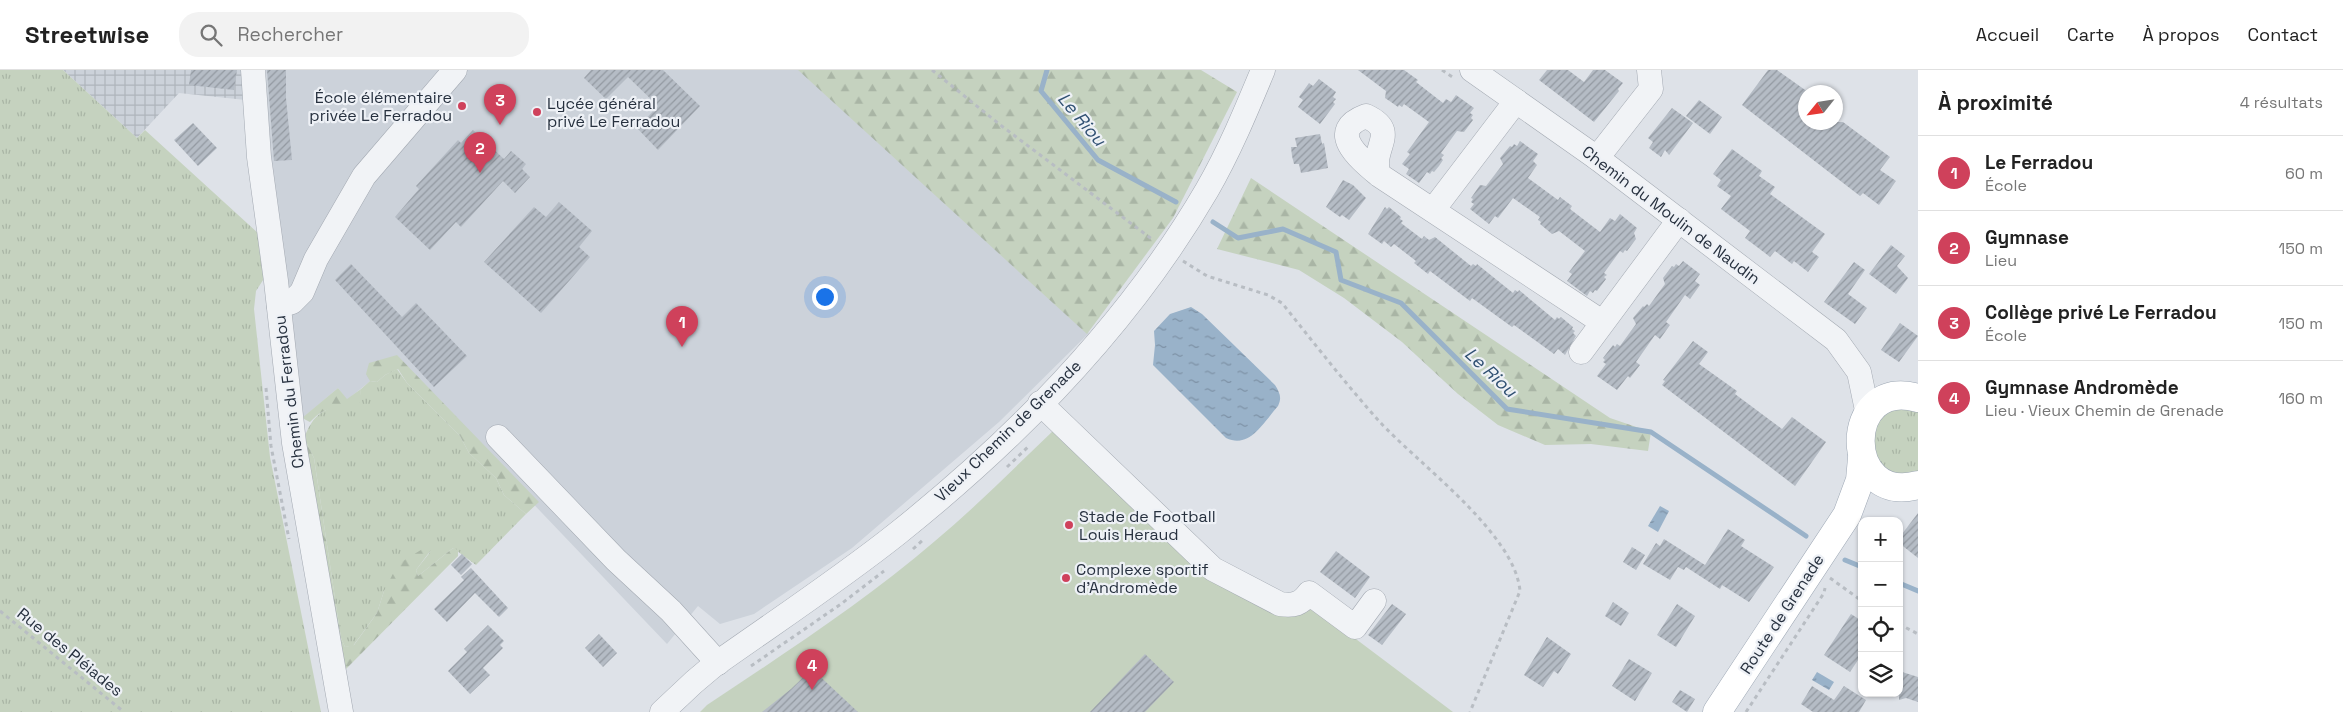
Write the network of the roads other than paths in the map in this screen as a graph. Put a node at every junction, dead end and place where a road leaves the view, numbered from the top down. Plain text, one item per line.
1 (252, 70) edge
2 (455, 70) edge
3 (1263, 70) edge
4 (1472, 70) edge
5 (1649, 70) edge
6 (1516, 101) junction
7 (1597, 158) junction
8 (1379, 175) dead end
9 (1432, 210) junction
10 (1679, 220) junction
11 (279, 306) junction
12 (1602, 322) junction
13 (1581, 352) dead end
14 (1859, 372) junction
15 (1912, 395) edge
16 (1040, 403) junction
17 (1868, 415) junction
18 (498, 437) dead end
19 (1862, 458) junction
20 (1905, 485) edge
21 (1847, 515) junction
22 (1374, 601) dead end
23 (718, 663) junction
24 (670, 709) edge
25 (341, 712) edge
26 (1717, 712) edge

1 - 11 street, Chemin du Ferradou
2 - 11 street
3 - 16 street, Vieux Chemin de Grenade
4 - 6 street, Chemin du Moulin de Naudin
5 - 7 street
6 - 7 street, Chemin du Moulin de Naudin
6 - 9 street
7 - 10 street, Chemin du Moulin de Naudin
8 - 9 street
9 - 12 street
10 - 12 street
10 - 14 street, Chemin du Moulin de Naudin
11 - 25 street, Chemin du Ferradou
12 - 13 street
14 - 15 street, Chemin du Moulin de Naudin
14 - 17 street, Chemin du Moulin de Naudin
15 - 17 main road
16 - 22 street
16 - 23 street, Vieux Chemin de Grenade
17 - 19 main road
18 - 23 street
19 - 20 main road
19 - 21 main road
20 - 21 main road
21 - 26 main road, Route de Grenade
23 - 24 street, Vieux Chemin de Grenade

